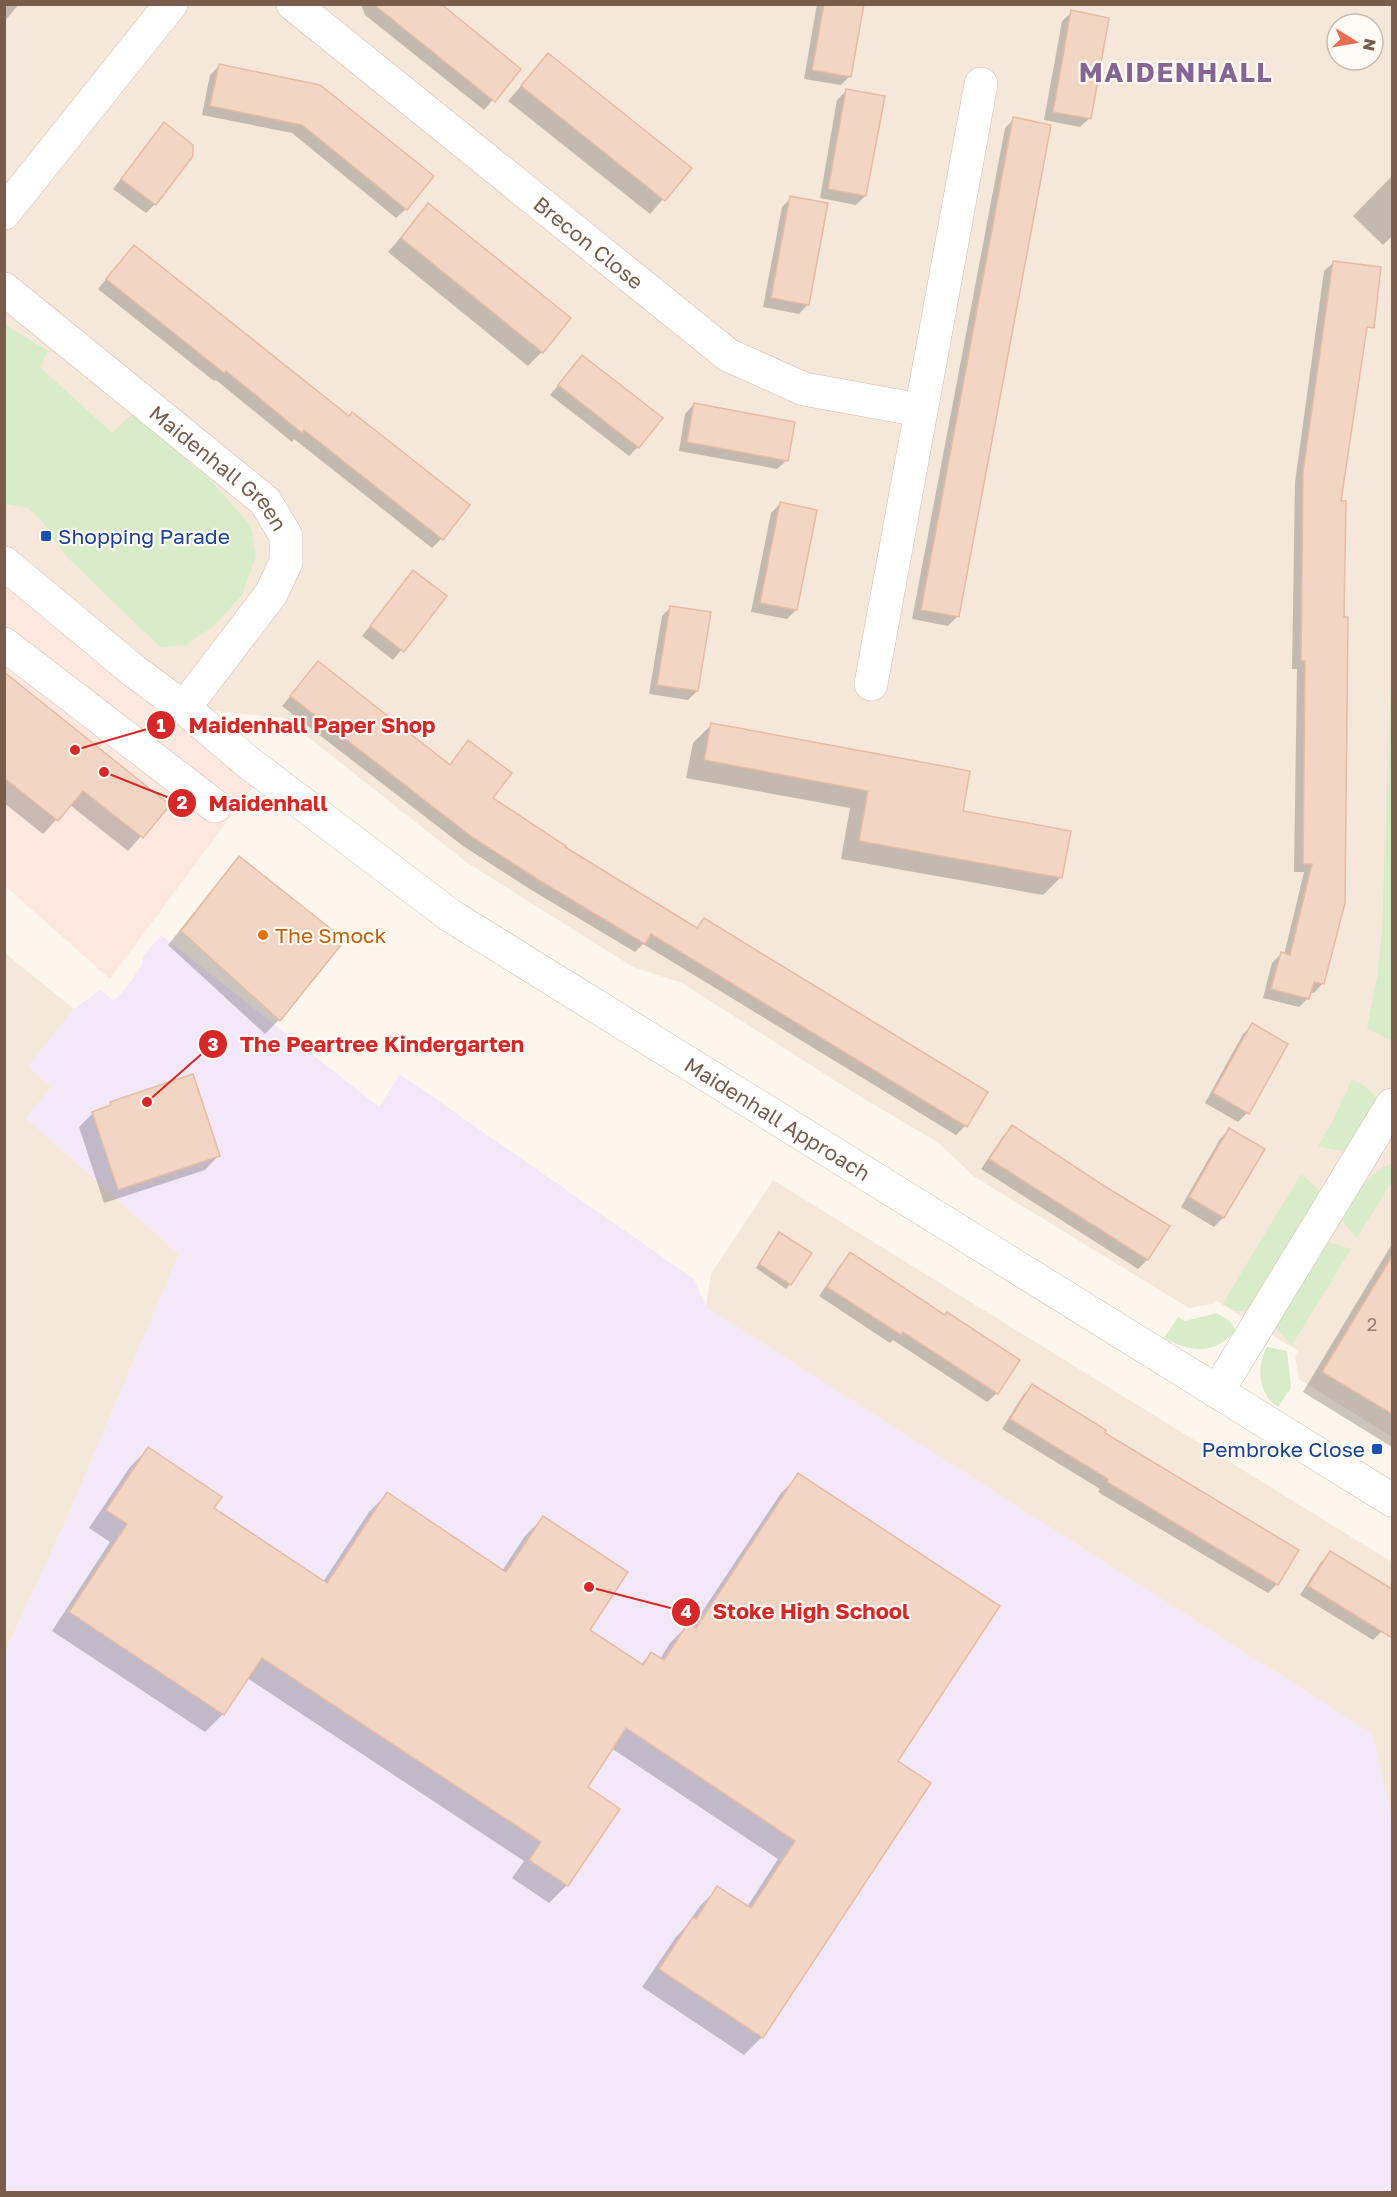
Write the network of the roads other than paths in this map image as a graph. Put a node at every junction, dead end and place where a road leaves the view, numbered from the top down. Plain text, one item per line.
1 (171, 4) edge
2 (293, 4) edge
3 (981, 84) dead end
4 (4, 213) edge
5 (4, 289) edge
6 (920, 410) junction
7 (6, 566) edge
8 (4, 644) edge
9 (871, 684) dead end
10 (184, 708) junction
11 (215, 806) dead end
12 (1392, 1105) edge
13 (1384, 1140) edge
14 (1217, 1392) junction
15 (1392, 1500) edge

1 - 4 street
2 - 6 street, Brecon Close
3 - 6 street
5 - 10 street, Maidenhall Green
6 - 9 street
7 - 10 street
8 - 11 street
10 - 14 street, Maidenhall Approach
12 - 13 street
13 - 14 street
14 - 15 street, Maidenhall Approach

